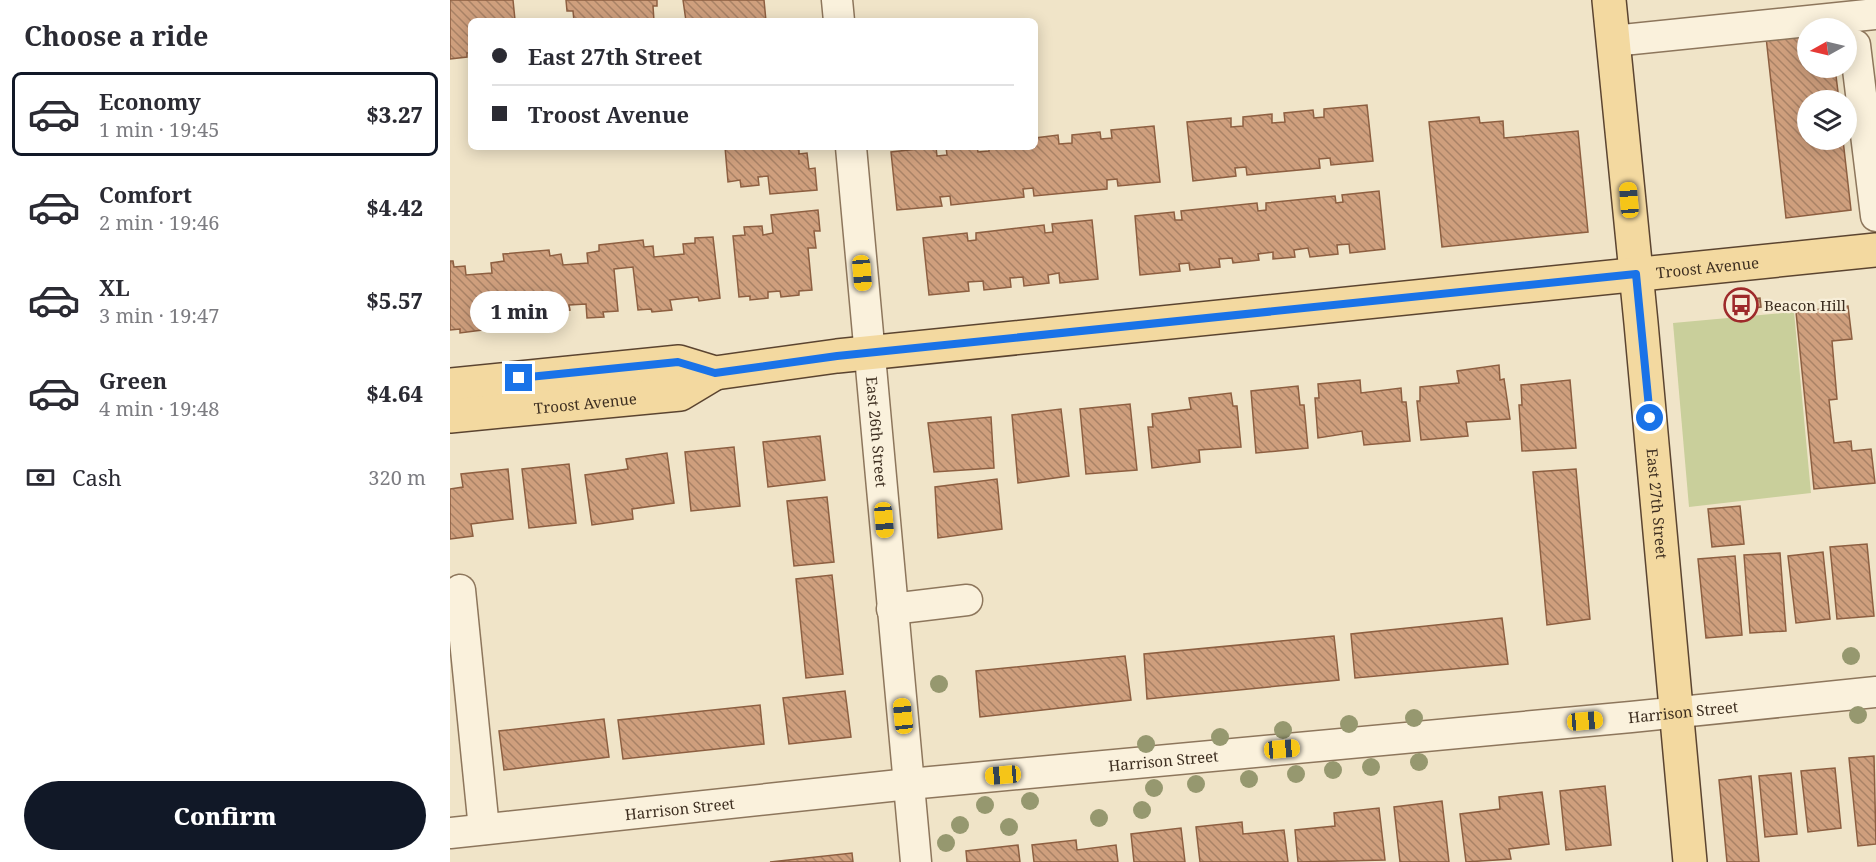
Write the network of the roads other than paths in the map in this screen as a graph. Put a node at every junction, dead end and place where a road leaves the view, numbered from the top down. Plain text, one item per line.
1 (837, 0) edge
2 (1609, 0) edge
3 (1876, 14) edge
4 (839, 18) edge
5 (1613, 41) junction
6 (1857, 61) edge
7 (851, 150) edge
8 (1876, 216) edge
9 (1876, 250) edge
10 (1636, 274) junction
11 (868, 353) junction
12 (715, 373) junction
13 (450, 385) edge
14 (450, 416) edge
15 (460, 590) dead end
16 (967, 600) dead end
17 (892, 609) junction
18 (1876, 692) edge
19 (1677, 713) junction
20 (909, 784) junction
21 (484, 829) junction
22 (450, 833) edge
23 (916, 862) edge
24 (1690, 862) edge

1 - 4 street
2 - 5 main road, East 27th Street
3 - 5 street
5 - 10 main road, East 27th Street
6 - 8 street
7 - 11 street, East 26th Street
9 - 10 main road, Troost Avenue
10 - 11 main road, Troost Avenue
10 - 19 main road, East 27th Street
11 - 12 main road, Troost Avenue
11 - 17 street, East 26th Street
12 - 13 main road, Troost Avenue
12 - 14 main road, Troost Avenue
15 - 21 street
16 - 17 street
17 - 20 street, East 26th Street
18 - 19 street, Harrison Street
19 - 20 street, Harrison Street
19 - 24 main road, East 27th Street
20 - 21 street, Harrison Street
20 - 23 street, East 26th Street
21 - 22 street, Harrison Street

